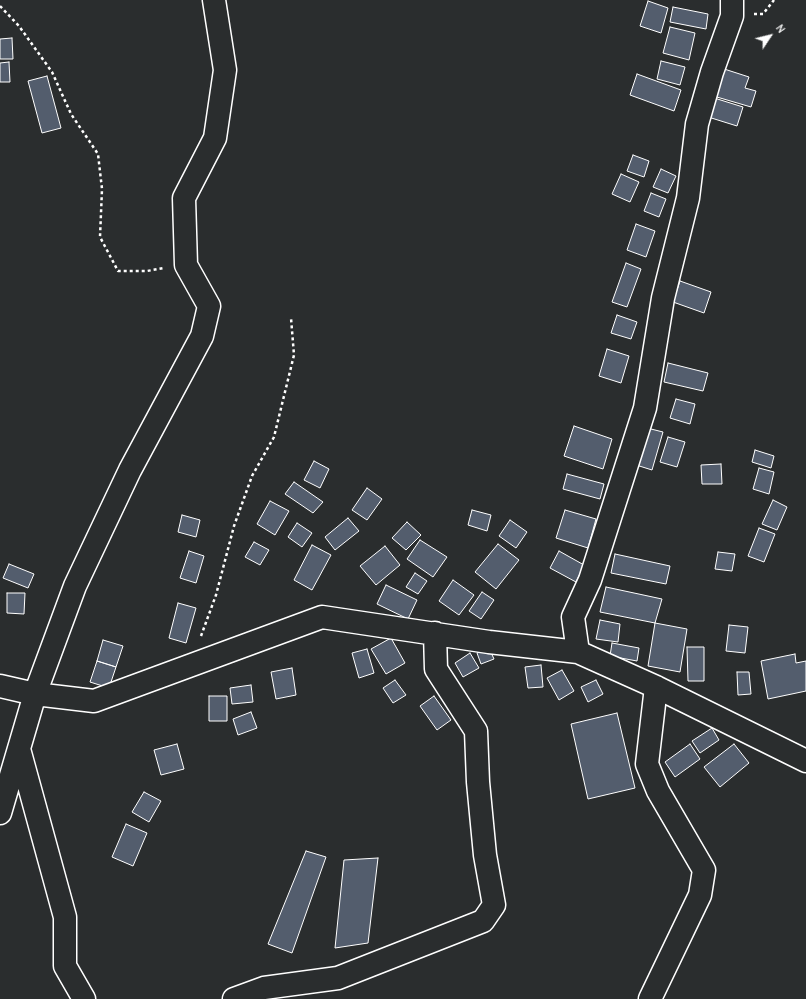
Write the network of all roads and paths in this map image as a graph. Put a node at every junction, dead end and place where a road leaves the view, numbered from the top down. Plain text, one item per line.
1 (214, 0) edge
2 (732, 0) edge
3 (0, 6) edge
4 (186, 265) junction
5 (291, 318) dead end
6 (435, 633) junction
7 (578, 652) junction
8 (192, 665) junction
9 (0, 686) edge
10 (656, 687) junction
11 (35, 694) junction
12 (18, 748) junction
13 (806, 761) edge
14 (0, 813) edge
15 (84, 999) edge
16 (234, 999) edge
17 (650, 999) edge

1 - 4 street
2 - 7 street
3 - 4 path
4 - 11 street
5 - 8 path
6 - 7 street
6 - 8 street
6 - 16 street
7 - 10 street
8 - 11 street
9 - 11 street
10 - 13 street
10 - 17 street
11 - 12 street
12 - 14 street
12 - 15 street

